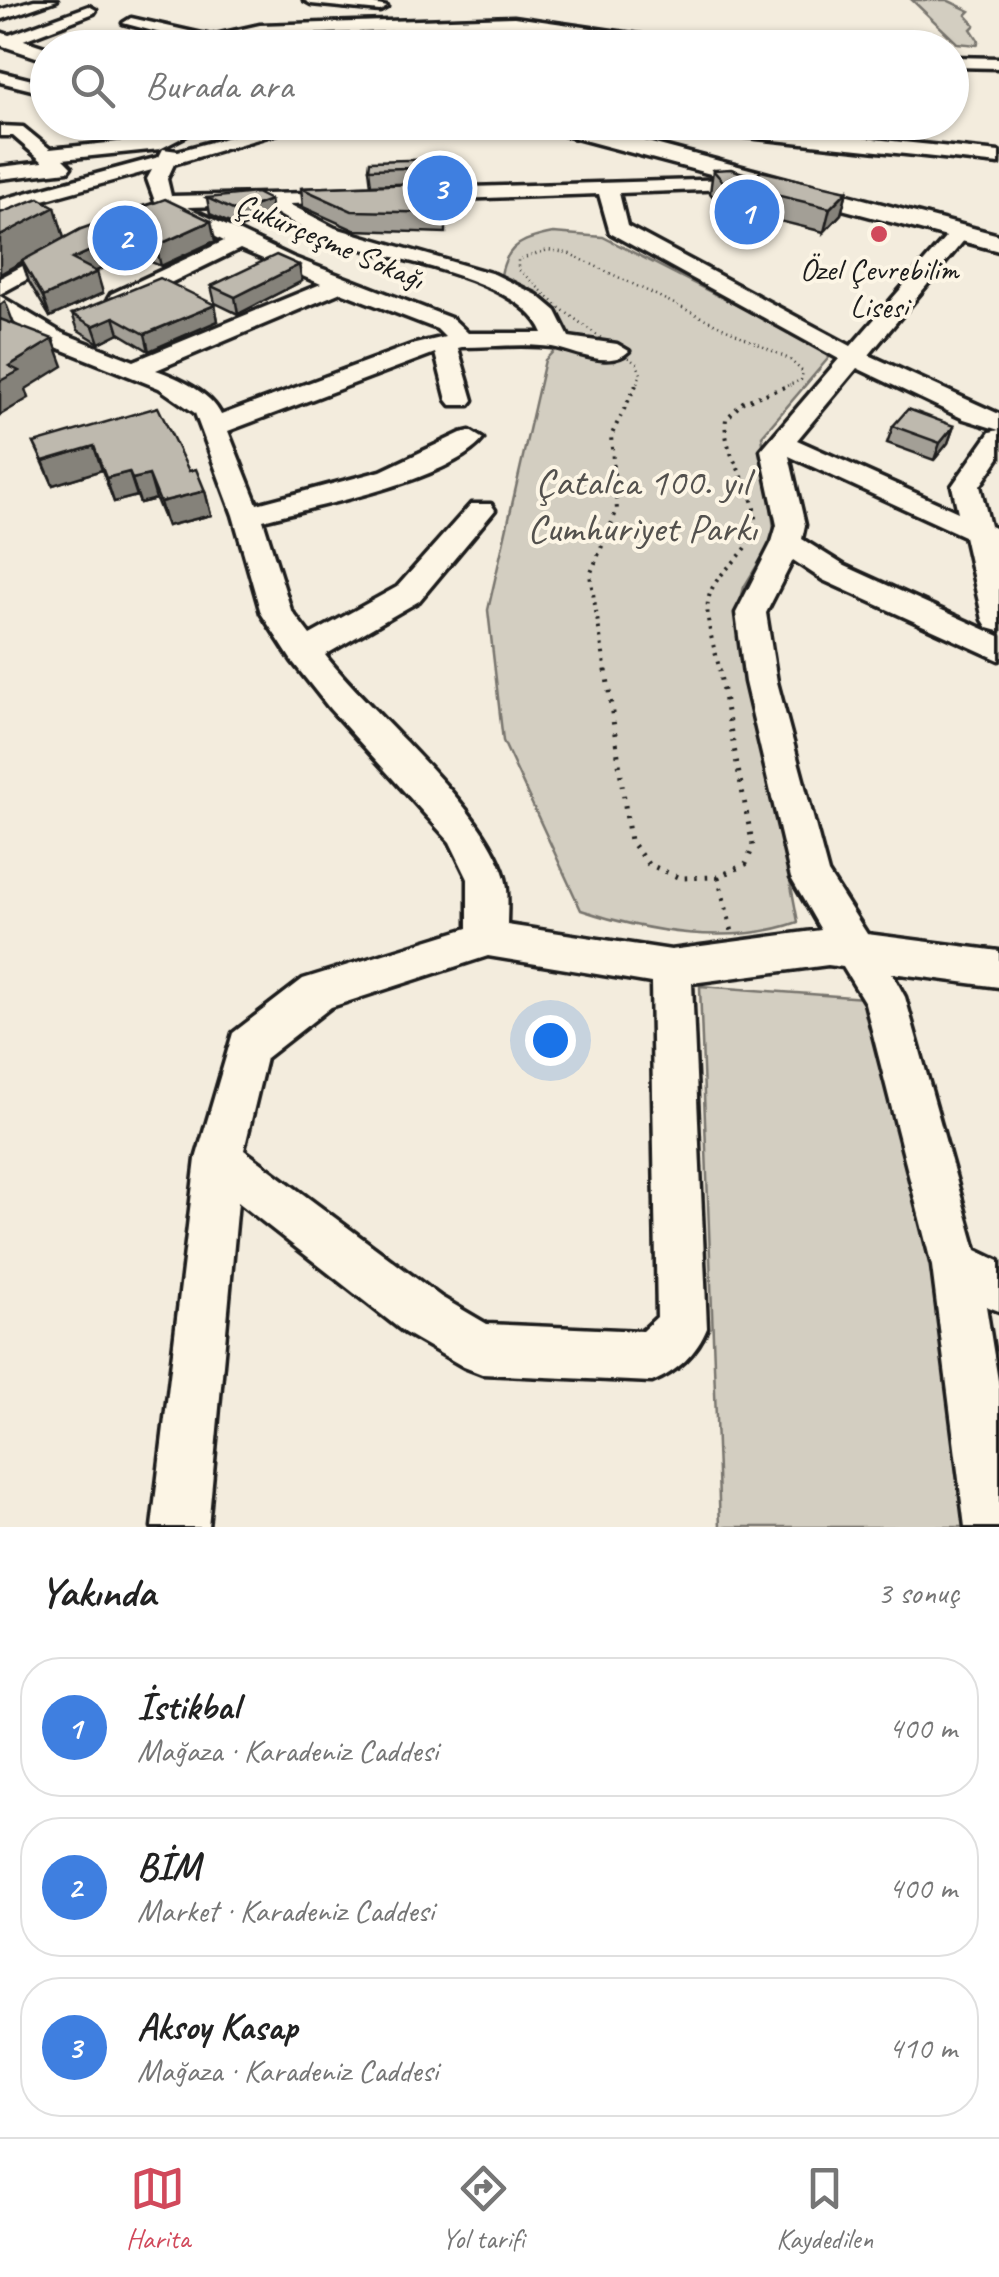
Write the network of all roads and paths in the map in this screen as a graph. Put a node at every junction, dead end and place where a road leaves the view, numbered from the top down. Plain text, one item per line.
1 (50, 0) edge
2 (310, 0) edge
3 (366, 2) edge
4 (451, 9) dead end
5 (89, 10) dead end
6 (0, 15) edge
7 (131, 23) dead end
8 (32, 30) edge
9 (163, 30) edge
10 (260, 30) joint
11 (593, 30) edge
12 (30, 31) edge
13 (3, 40) edge
14 (30, 49) edge
15 (30, 61) edge
16 (969, 61) edge
17 (999, 63) edge
18 (0, 74) edge
19 (30, 83) edge
20 (30, 104) edge
21 (26, 109) dead end
22 (142, 140) edge
23 (183, 140) edge
24 (224, 140) edge
25 (245, 140) edge
26 (608, 140) edge
27 (708, 140) edge
28 (820, 140) edge
29 (1, 141) edge
30 (232, 144) junction
31 (41, 147) junction
32 (167, 155) junction
33 (999, 158) edge
34 (692, 163) junction
35 (0, 173) edge
36 (771, 182) junction
37 (83, 186) junction
38 (667, 186) junction
39 (608, 190) junction
40 (262, 197) junction
41 (0, 206) edge
42 (169, 206) junction
43 (110, 226) edge
44 (960, 233) junction
45 (80, 241) edge
46 (240, 241) junction
47 (999, 242) edge
48 (341, 284) junction
49 (0, 287) edge
50 (0, 303) edge
51 (45, 332) junction
52 (454, 342) junction
53 (559, 342) junction
54 (617, 351) junction
55 (852, 356) junction
56 (134, 370) junction
57 (925, 391) junction
58 (460, 400) dead end
59 (999, 422) edge
60 (214, 427) junction
61 (470, 439) dead end
62 (779, 442) junction
63 (992, 448) edge
64 (481, 510) dead end
65 (246, 515) junction
66 (989, 538) edge
67 (787, 542) junction
68 (999, 620) edge
69 (999, 649) edge
70 (303, 653) junction
71 (718, 877) junction
72 (488, 939) junction
73 (858, 950) junction
74 (739, 959) junction
75 (672, 968) junction
76 (999, 969) edge
77 (220, 1158) junction
78 (956, 1266) junction
79 (999, 1287) edge
80 (180, 1527) edge
81 (994, 1527) edge

1 - 6 street
2 - 3 street
3 - 4 street
3 - 10 street
5 - 8 street
7 - 9 street
10 - 11 street
12 - 13 street
13 - 14 main road
15 - 18 street
16 - 17 street
18 - 19 street
20 - 21 street
22 - 32 street
23 - 32 street
24 - 30 street
25 - 30 street
26 - 34 main road
27 - 34 street
28 - 33 street
29 - 31 street
30 - 32 street
31 - 32 street
31 - 35 street
31 - 37 street
32 - 37 street
32 - 42 street
34 - 36 main road
34 - 38 street
36 - 38 street
36 - 44 main road
37 - 41 street
38 - 39 street
39 - 40 street
39 - 55 street
40 - 42 street
40 - 53 street
42 - 43 street
42 - 46 street, Çukurçeşme Sokağı
44 - 47 main road
44 - 55 street
45 - 49 street
46 - 48 street, Çukurçeşme Sokağı
46 - 51 street
48 - 52 street, Çukurçeşme Sokağı
48 - 56 street
50 - 51 street
51 - 56 street
52 - 53 street
52 - 58 street
52 - 60 street
53 - 54 street
54 - 71 path
54 - 71 path
55 - 57 street
55 - 62 street
56 - 60 street
57 - 59 street
57 - 63 street
60 - 65 street
61 - 65 street
62 - 66 street
62 - 67 street
63 - 66 street
64 - 70 street
65 - 70 street
66 - 68 street
67 - 69 street
67 - 73 street
70 - 72 street
71 - 74 path
72 - 75 street
72 - 77 street
73 - 74 street
73 - 76 street
73 - 78 street
74 - 75 street
75 - 77 street
77 - 80 street
78 - 79 street
78 - 81 street

